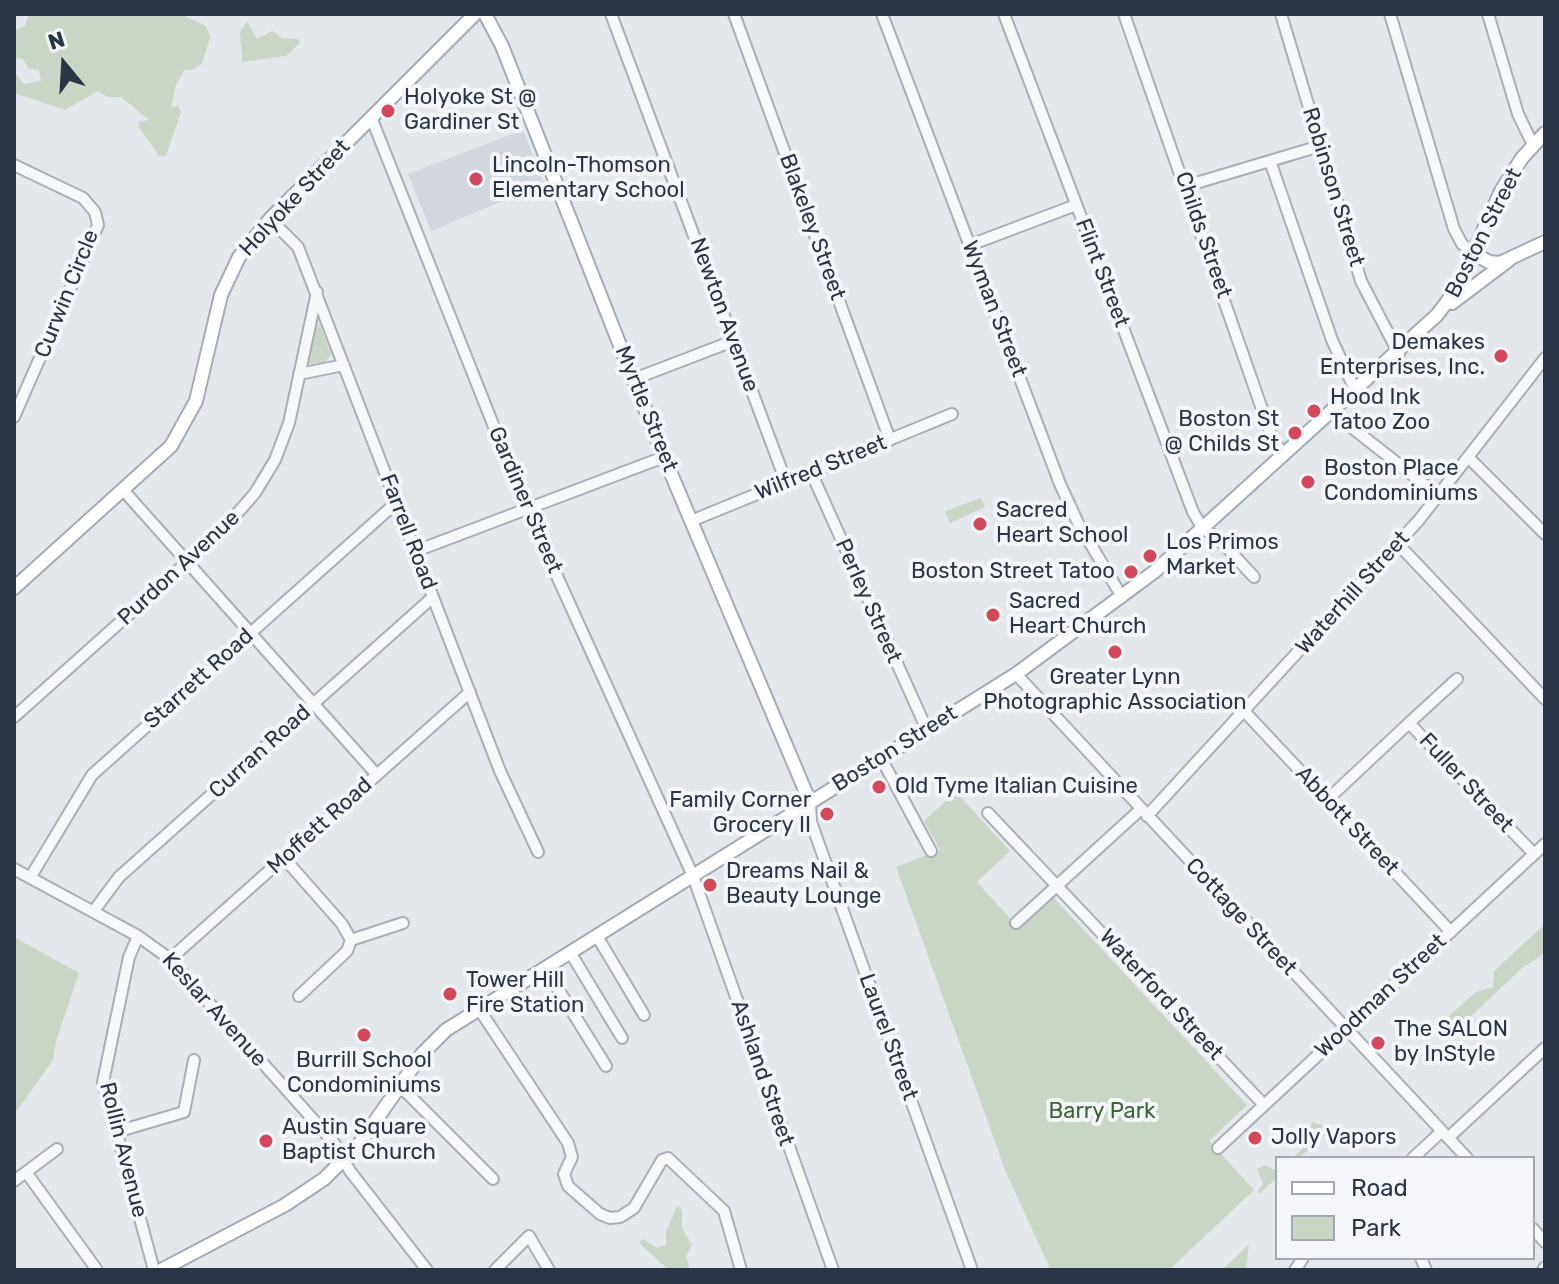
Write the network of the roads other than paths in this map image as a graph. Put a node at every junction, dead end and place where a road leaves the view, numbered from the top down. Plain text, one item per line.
1 (475, 14) edge
2 (485, 14) edge
3 (611, 14) edge
4 (734, 14) edge
5 (882, 14) edge
6 (1004, 14) edge
7 (1124, 14) edge
8 (1281, 14) edge
9 (1390, 14) edge
10 (1488, 14) edge
11 (371, 117) junction
12 (1545, 133) edge
13 (1533, 145) junction
14 (1320, 146) junction
15 (1270, 161) junction
16 (14, 165) edge
17 (1186, 186) junction
18 (1076, 205) junction
19 (270, 219) junction
20 (1545, 242) edge
21 (970, 245) junction
22 (1473, 253) junction
23 (1509, 260) junction
24 (317, 292) junction
25 (1437, 315) junction
26 (733, 341) junction
27 (1399, 354) junction
28 (1545, 358) edge
29 (344, 365) junction
30 (299, 374) junction
31 (634, 379) junction
32 (1356, 392) junction
33 (1332, 412) junction
34 (952, 414) dead end
35 (14, 417) edge
36 (890, 440) junction
37 (1283, 456) junction
38 (664, 457) junction
39 (1469, 458) junction
40 (811, 472) junction
41 (786, 482) junction
42 (124, 491) junction
43 (1439, 496) junction
44 (397, 502) junction
45 (527, 510) junction
46 (691, 521) junction
47 (1203, 529) junction
48 (1545, 534) edge
49 (1398, 544) junction
50 (416, 551) junction
51 (187, 562) junction
52 (1254, 577) dead end
53 (15, 587) edge
54 (433, 597) junction
55 (1122, 597) junction
56 (250, 633) junction
57 (1016, 674) junction
58 (1457, 679) dead end
59 (470, 692) junction
60 (1545, 699) edge
61 (314, 705) junction
62 (1244, 711) junction
63 (14, 717) edge
64 (1409, 723) junction
65 (927, 730) junction
66 (881, 758) junction
67 (377, 775) junction
68 (1327, 800) junction
69 (810, 802) junction
70 (988, 813) dead end
71 (1144, 813) junction
72 (1545, 844) edge
73 (931, 851) dead end
74 (538, 852) dead end
75 (1534, 854) junction
76 (284, 858) junction
77 (14, 869) edge
78 (693, 876) junction
79 (30, 878) junction
80 (1056, 886) junction
81 (93, 912) junction
82 (403, 923) dead end
83 (1016, 923) dead end
84 (1451, 932) junction
85 (138, 936) junction
86 (597, 936) junction
87 (351, 940) junction
88 (570, 952) junction
89 (170, 959) junction
90 (545, 968) junction
91 (299, 996) dead end
92 (479, 1009) junction
93 (644, 1015) dead end
94 (1346, 1029) junction
95 (622, 1038) dead end
96 (1545, 1048) edge
97 (194, 1060) dead end
98 (606, 1066) dead end
99 (400, 1086) junction
100 (1264, 1105) junction
101 (116, 1132) junction
102 (1445, 1135) junction
103 (1218, 1148) dead end
104 (57, 1149) dead end
105 (1416, 1156) edge
106 (1465, 1156) edge
107 (344, 1160) junction
108 (26, 1172) junction
109 (493, 1179) dead end
110 (14, 1181) edge
111 (97, 1270) edge
112 (154, 1270) edge
113 (161, 1270) edge
114 (427, 1270) edge
115 (495, 1270) edge
116 (549, 1270) edge
117 (741, 1270) edge
118 (833, 1270) edge
119 (972, 1270) edge

1 - 11 main road, Holyoke Street
2 - 31 main road, Myrtle Street
3 - 26 street, Newton Avenue
4 - 36 street, Blakeley Street
5 - 21 street, Wyman Street
6 - 18 street, Flint Street
7 - 17 street, Childs Street
8 - 14 street, Robinson Street
9 - 22 street
10 - 13 street
11 - 19 main road, Holyoke Street
11 - 45 street, Gardiner Street
12 - 13 main road, Boston Street
13 - 22 main road, Boston Street
14 - 15 street
14 - 27 street, Robinson Street
15 - 17 street
15 - 32 street
16 - 35 street, Curwin Circle
17 - 37 street, Childs Street
18 - 21 street
18 - 47 street, Flint Street
19 - 24 street, Farrell Road
19 - 42 main road, Holyoke Street
20 - 23 main road
21 - 55 street, Wyman Street
22 - 23 main road
22 - 25 main road, Boston Street
23 - 25 main road
24 - 29 street, Farrell Road
24 - 30 street, Purdon Avenue
25 - 27 main road, Boston Street
26 - 31 street
26 - 41 street, Newton Avenue
27 - 32 main road, Boston Street
28 - 39 street, Waterhill Street
29 - 30 street
29 - 44 street, Farrell Road
30 - 51 street, Purdon Avenue
31 - 38 main road, Myrtle Street
32 - 33 main road, Boston Street
33 - 37 main road, Boston Street
33 - 43 street
34 - 36 street, Wilfred Street
36 - 40 street, Wilfred Street
37 - 47 main road, Boston Street
38 - 45 street
38 - 46 main road, Myrtle Street
39 - 43 street, Waterhill Street
39 - 48 street
40 - 41 street, Wilfred Street
40 - 65 street, Perley Street
41 - 46 street, Wilfred Street
42 - 51 street
42 - 53 main road, Holyoke Street
43 - 49 street, Waterhill Street
44 - 50 street, Farrell Road
44 - 56 street, Starrett Road
45 - 50 street
45 - 78 street, Gardiner Street
46 - 69 main road, Myrtle Street
47 - 52 street
47 - 55 main road, Boston Street
49 - 60 street
49 - 62 street, Waterhill Street
50 - 54 street, Farrell Road
51 - 56 street
51 - 63 street, Purdon Avenue
54 - 59 street, Farrell Road
54 - 61 street, Curran Road
55 - 57 main road, Boston Street
56 - 61 street
56 - 79 street, Starrett Road
57 - 65 main road, Boston Street
57 - 71 street, Cottage Street
58 - 64 street
59 - 67 street, Moffett Road
59 - 74 street, Farrell Road
61 - 67 street
61 - 81 street, Curran Road
62 - 68 street, Abbott Street
62 - 71 street, Waterhill Street
64 - 68 street, Fuller Street
64 - 75 street, Fuller Street
65 - 66 main road, Boston Street
66 - 69 main road, Boston Street
66 - 73 street
67 - 76 street, Moffett Road
68 - 84 street, Abbott Street
69 - 78 main road, Boston Street
69 - 119 street, Laurel Street
70 - 80 street, Waterford Street
71 - 80 street, Waterhill Street
71 - 94 street, Cottage Street
72 - 75 street, Woodman Street
75 - 84 street, Woodman Street
76 - 87 street
76 - 89 street, Moffett Road
77 - 79 street, Keslar Avenue
78 - 86 main road, Boston Street
78 - 118 street, Ashland Street
79 - 81 street, Keslar Avenue
80 - 83 street, Waterhill Street
80 - 100 street, Waterford Street
81 - 85 street, Keslar Avenue
82 - 87 street
84 - 94 street, Woodman Street
85 - 89 street, Keslar Avenue
85 - 101 street, Rollin Avenue
86 - 88 main road, Boston Street
86 - 93 street
87 - 91 street
88 - 90 main road, Boston Street
88 - 95 street
89 - 107 street, Keslar Avenue
90 - 92 main road, Boston Street
90 - 98 street
92 - 99 main road, Boston Street
92 - 117 street
94 - 100 street, Woodman Street
94 - 102 street, Cottage Street
96 - 102 street
97 - 101 street
99 - 107 main road, Boston Street
99 - 109 street
100 - 103 street, Woodman Street
101 - 112 street, Rollin Avenue
102 - 105 street
102 - 106 street, Cottage Street
104 - 108 street
107 - 113 main road, Boston Street
107 - 114 street, Keslar Avenue
108 - 110 street
108 - 111 street
115 - 116 street

